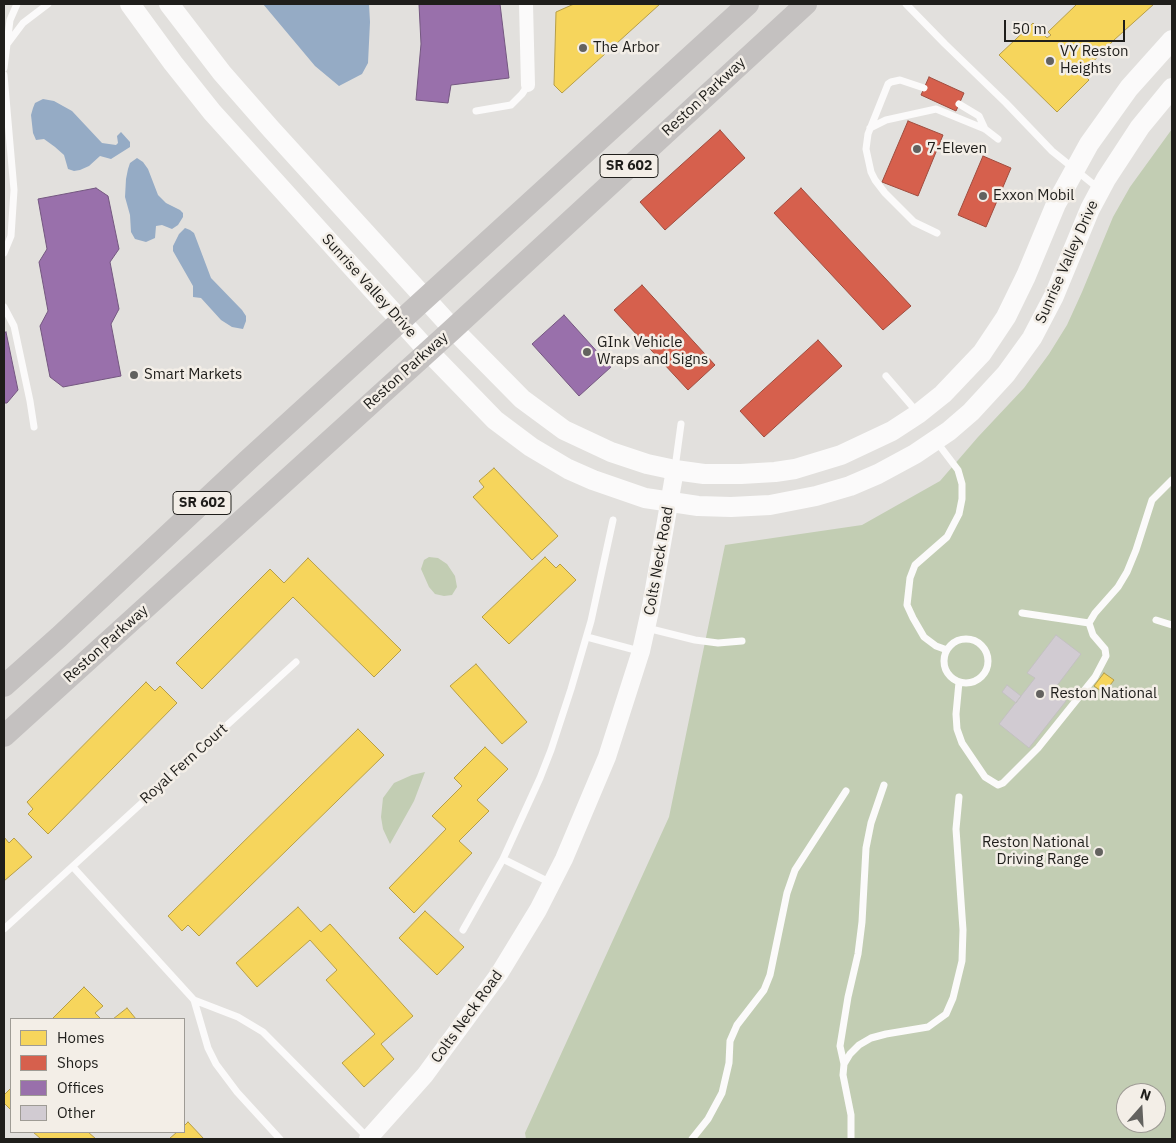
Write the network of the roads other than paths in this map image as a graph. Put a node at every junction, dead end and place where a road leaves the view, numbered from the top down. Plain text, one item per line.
1 (17, 4) edge
2 (48, 4) edge
3 (130, 4) edge
4 (169, 4) edge
5 (526, 4) edge
6 (748, 4) edge
7 (806, 4) edge
8 (906, 4) edge
9 (1172, 40) edge
10 (7, 46) junction
11 (4, 68) edge
12 (4, 75) edge
13 (528, 85) joint
14 (924, 88) dead end
15 (1172, 88) edge
16 (960, 104) dead end
17 (476, 111) dead end
18 (870, 128) junction
19 (985, 129) junction
20 (998, 139) dead end
21 (1074, 169) junction
22 (1100, 190) junction
23 (937, 233) dead end
24 (4, 253) edge
25 (425, 298) junction
26 (4, 307) edge
27 (402, 321) junction
28 (453, 330) junction
29 (428, 351) junction
30 (886, 376) dead end
31 (918, 414) junction
32 (681, 424) dead end
33 (34, 427) dead end
34 (936, 440) junction
35 (675, 470) junction
36 (1172, 480) edge
37 (669, 503) junction
38 (613, 520) dead end
39 (1022, 613) dead end
40 (1156, 620) dead end
41 (1089, 623) junction
42 (1172, 625) edge
43 (647, 628) junction
44 (587, 637) junction
45 (742, 641) dead end
46 (947, 650) junction
47 (641, 651) junction
48 (296, 662) dead end
49 (959, 682) junction
50 (4, 686) edge
51 (4, 736) edge
52 (884, 785) dead end
53 (846, 791) dead end
54 (959, 797) dead end
55 (502, 859) junction
56 (73, 867) junction
57 (552, 884) junction
58 (4, 929) edge
59 (463, 930) dead end
60 (194, 1000) junction
61 (844, 1064) junction
62 (280, 1139) edge
63 (368, 1139) edge
64 (692, 1139) edge
65 (851, 1139) edge

1 - 10 lane
2 - 10 lane
3 - 27 main road, Sunrise Valley Drive
4 - 25 main road, Sunrise Valley Drive
5 - 13 street
6 - 25 main road, SR 602
7 - 28 main road, Reston Parkway / SR 602
8 - 21 lane
9 - 21 main road, Sunrise Valley Drive
10 - 11 lane
12 - 24 lane
13 - 17 lane
14 - 18 lane
15 - 22 main road, Sunrise Valley Drive
16 - 19 lane
18 - 19 lane
18 - 23 lane
19 - 20 lane
21 - 22 lane
21 - 31 main road, Sunrise Valley Drive
22 - 34 main road, Sunrise Valley Drive
25 - 27 main road, SR 602
25 - 28 main road, Sunrise Valley Drive
26 - 33 lane
27 - 29 main road, Sunrise Valley Drive
27 - 50 main road, SR 602
28 - 29 main road, Reston Parkway / SR 602
28 - 35 main road, Sunrise Valley Drive
29 - 37 main road, Sunrise Valley Drive
29 - 51 main road, Reston Parkway / SR 602
30 - 31 lane
31 - 35 main road, Sunrise Valley Drive
32 - 35 lane
34 - 37 main road, Sunrise Valley Drive
34 - 46 lane
35 - 37 street, Colts Neck Road
36 - 41 lane
37 - 43 street, Colts Neck Road
38 - 44 lane
39 - 41 lane
40 - 42 lane
41 - 49 lane
43 - 45 lane
43 - 47 street, Colts Neck Road
44 - 47 lane
44 - 55 lane
46 - 49 lane
46 - 49 lane
47 - 57 street, Colts Neck Road
48 - 56 lane, Royal Fern Court
52 - 61 lane
53 - 64 lane
54 - 61 lane
55 - 57 lane
55 - 59 lane
56 - 58 lane, Royal Fern Court
56 - 60 lane
57 - 63 street, Colts Neck Road
60 - 62 lane
60 - 63 lane
61 - 65 lane

